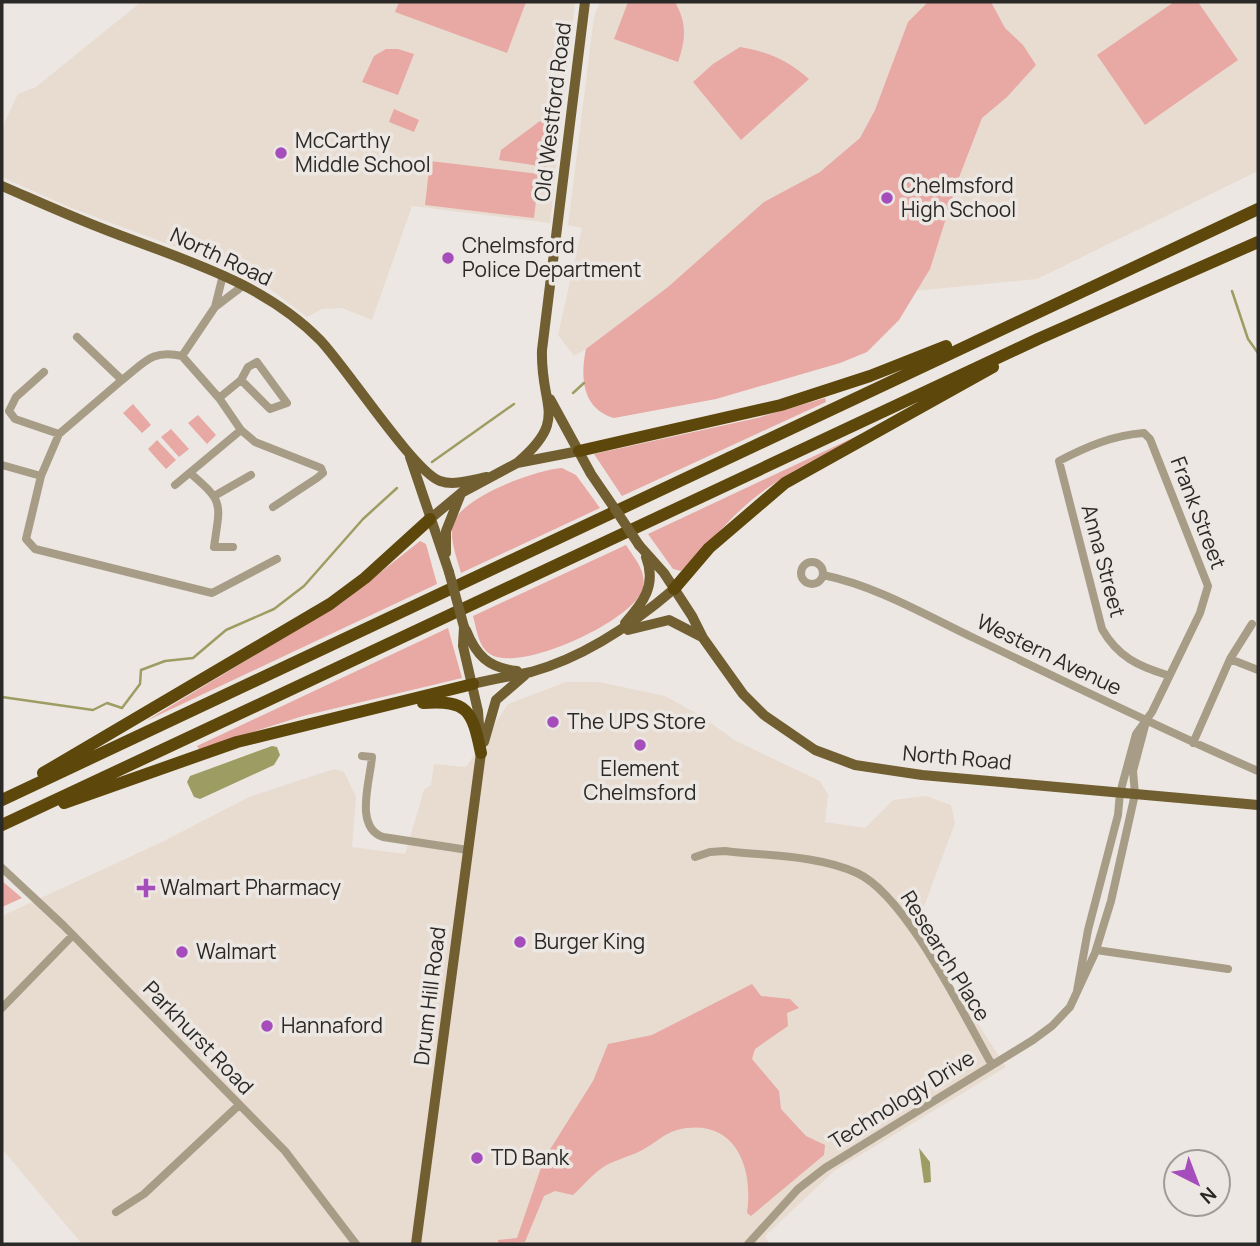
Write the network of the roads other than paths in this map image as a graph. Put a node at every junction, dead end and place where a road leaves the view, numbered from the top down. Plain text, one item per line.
1 (585, 2) edge
2 (2, 186) edge
3 (1258, 209) edge
4 (1258, 242) edge
5 (223, 275) junction
6 (244, 285) junction
7 (215, 307) junction
8 (1018, 319) junction
9 (77, 337) dead end
10 (1038, 339) junction
11 (182, 356) junction
12 (44, 372) dead end
13 (122, 380) junction
14 (241, 380) junction
15 (547, 394) junction
16 (219, 398) junction
17 (241, 430) junction
18 (59, 433) junction
19 (579, 450) junction
20 (409, 454) junction
21 (1059, 461) joint
22 (517, 463) junction
23 (2, 465) edge
24 (190, 473) junction
25 (251, 475) dead end
26 (41, 476) junction
27 (487, 477) junction
28 (175, 485) dead end
29 (461, 494) junction
30 (216, 495) junction
31 (273, 507) dead end
32 (430, 519) junction
33 (233, 547) dead end
34 (642, 548) junction
35 (277, 559) dead end
36 (446, 560) junction
37 (823, 575) dead end
38 (674, 589) junction
39 (1252, 624) dead end
40 (464, 627) junction
41 (615, 634) junction
42 (703, 638) junction
43 (1230, 659) junction
44 (1258, 670) edge
45 (530, 672) junction
46 (1167, 675) junction
47 (473, 684) junction
48 (398, 704) junction
49 (1146, 722) junction
50 (1193, 743) junction
51 (481, 753) junction
52 (362, 756) dead end
53 (1258, 771) edge
54 (1120, 793) junction
55 (1135, 794) junction
56 (2, 798) edge
57 (1258, 805) edge
58 (2, 825) edge
59 (468, 850) junction
60 (695, 858) dead end
61 (2, 868) edge
62 (73, 936) junction
63 (1096, 950) junction
64 (1228, 969) dead end
65 (1077, 991) junction
66 (2, 1008) edge
67 (992, 1065) junction
68 (240, 1105) junction
69 (116, 1212) dead end
70 (356, 1244) edge
71 (416, 1244) edge
72 (748, 1244) edge

1 - 15 main road, Old Westford Road
2 - 5 main road, North Road
3 - 8 highway
4 - 10 highway
5 - 6 main road, North Road
5 - 7 street
6 - 7 street
6 - 20 main road, North Road
7 - 11 street
8 - 19 highway
8 - 56 highway
9 - 13 street
10 - 38 highway
10 - 58 highway
11 - 13 street
11 - 16 street
12 - 18 street
13 - 18 street
14 - 14 street
14 - 16 street
15 - 19 main road, Old Westford Road
15 - 22 main road, Old Westford Road
16 - 17 street
17 - 24 street
17 - 31 street
18 - 26 street
19 - 22 main road
19 - 34 main road, bridge
20 - 27 main road, North Road
20 - 32 main road, North Road
21 - 46 street, Anna Street
21 - 46 street, Frank Street
22 - 27 main road
23 - 26 street
24 - 28 street
24 - 30 street
25 - 30 street
26 - 35 street
27 - 29 main road
29 - 32 main road
29 - 36 main road
30 - 33 street
32 - 36 main road, North Road
32 - 56 highway
34 - 38 main road, North Road
34 - 41 main road
36 - 40 main road, bridge
37 - 49 street, Western Avenue
38 - 41 main road
38 - 42 main road, North Road
39 - 43 street
40 - 45 main road
40 - 47 main road, Drum Hill Road
41 - 42 main road, North Road
41 - 45 main road
42 - 54 main road, North Road
43 - 44 street
43 - 50 street
45 - 47 main road
45 - 51 main road, Drum Hill Road
46 - 49 street, Frank Street
47 - 48 highway
47 - 51 main road, Drum Hill Road
48 - 51 highway
48 - 58 highway
49 - 50 street, Western Avenue
49 - 54 street, Frank Street
49 - 55 street, Frank Street
50 - 53 street, Western Avenue
51 - 59 main road, Drum Hill Road
52 - 59 street
54 - 55 main road, North Road
54 - 65 street, Technology Drive
55 - 57 main road, North Road
55 - 63 street, Technology Drive
59 - 71 main road, Drum Hill Road
60 - 67 street, Research Place
61 - 62 street, Parkhurst Road
62 - 66 street
62 - 68 street, Parkhurst Road
63 - 64 street
63 - 65 street, Technology Drive
65 - 67 street, Technology Drive
67 - 72 street, Technology Drive
68 - 69 street
68 - 70 street, Parkhurst Road

